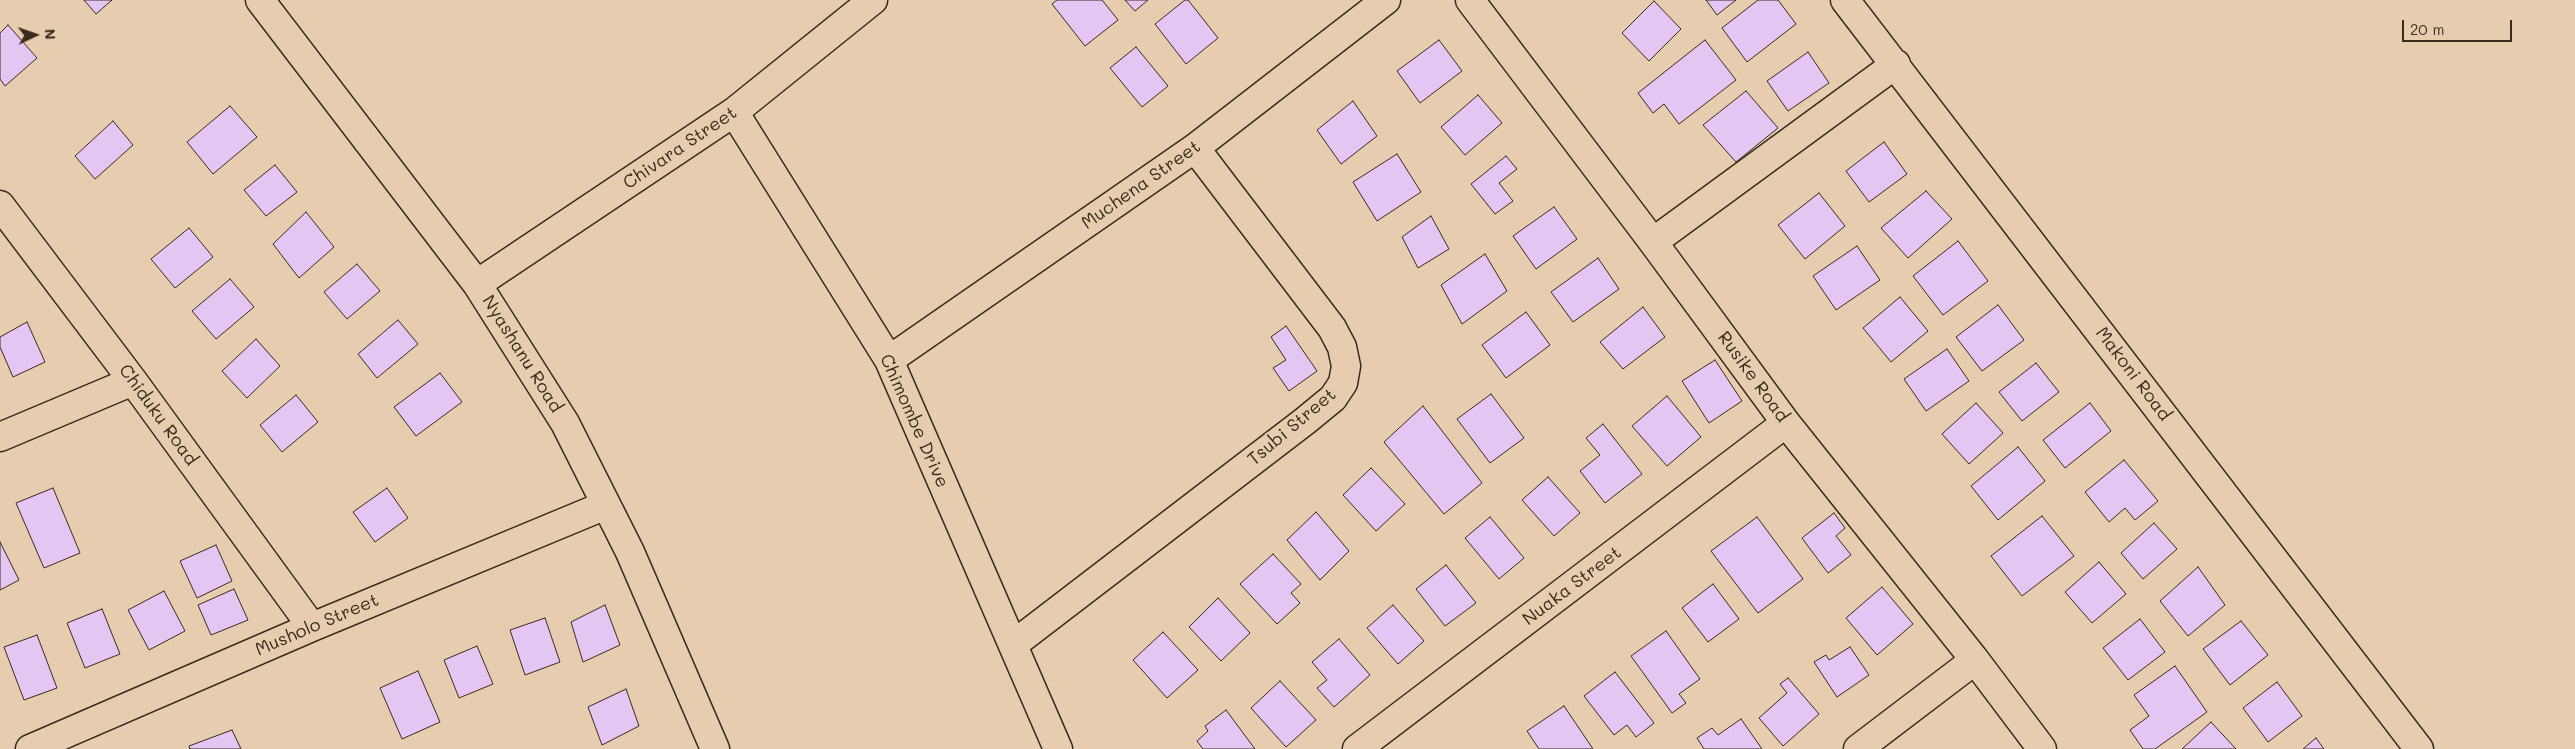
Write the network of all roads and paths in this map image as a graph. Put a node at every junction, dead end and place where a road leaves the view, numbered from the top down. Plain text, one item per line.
1 (260, 0) edge
2 (873, 0) edge
3 (1386, 0) edge
4 (1470, 0) edge
5 (1845, 0) edge
6 (1896, 64) junction
7 (734, 112) junction
8 (1194, 148) junction
9 (0, 206) edge
10 (1653, 242) junction
11 (478, 284) junction
12 (889, 360) junction
13 (133, 381) junction
14 (1786, 423) junction
15 (0, 437) edge
16 (606, 505) junction
17 (312, 627) junction
18 (1014, 644) junction
19 (1975, 660) junction
20 (30, 749) edge
21 (715, 749) edge
22 (1058, 749) edge
23 (1357, 749) edge
24 (1858, 749) edge
25 (2042, 749) edge
26 (2419, 749) edge

1 - 11 street, Nyashanu Road
2 - 7 street, Chivara Street
3 - 8 street, Muchena Street
4 - 10 street, Rusike Road
5 - 6 street, Makoni Road
6 - 10 street
6 - 26 street, Makoni Road
7 - 11 street, Chivara Street
7 - 12 street, Chimombe Drive
8 - 12 street, Muchena Street
8 - 18 street, Tsubi Street
9 - 13 street, Chiduku Road
10 - 14 street, Rusike Road
11 - 16 street, Nyashanu Road
12 - 18 street, Chimombe Drive
13 - 15 street
13 - 17 street, Chiduku Road
14 - 19 street, Rusike Road
14 - 23 street, Nuaka Street
16 - 17 street, Musholo Street
16 - 21 street, Nyashanu Road
17 - 20 street, Musholo Street
18 - 22 street, Chimombe Drive
19 - 24 street
19 - 25 street, Rusike Road

